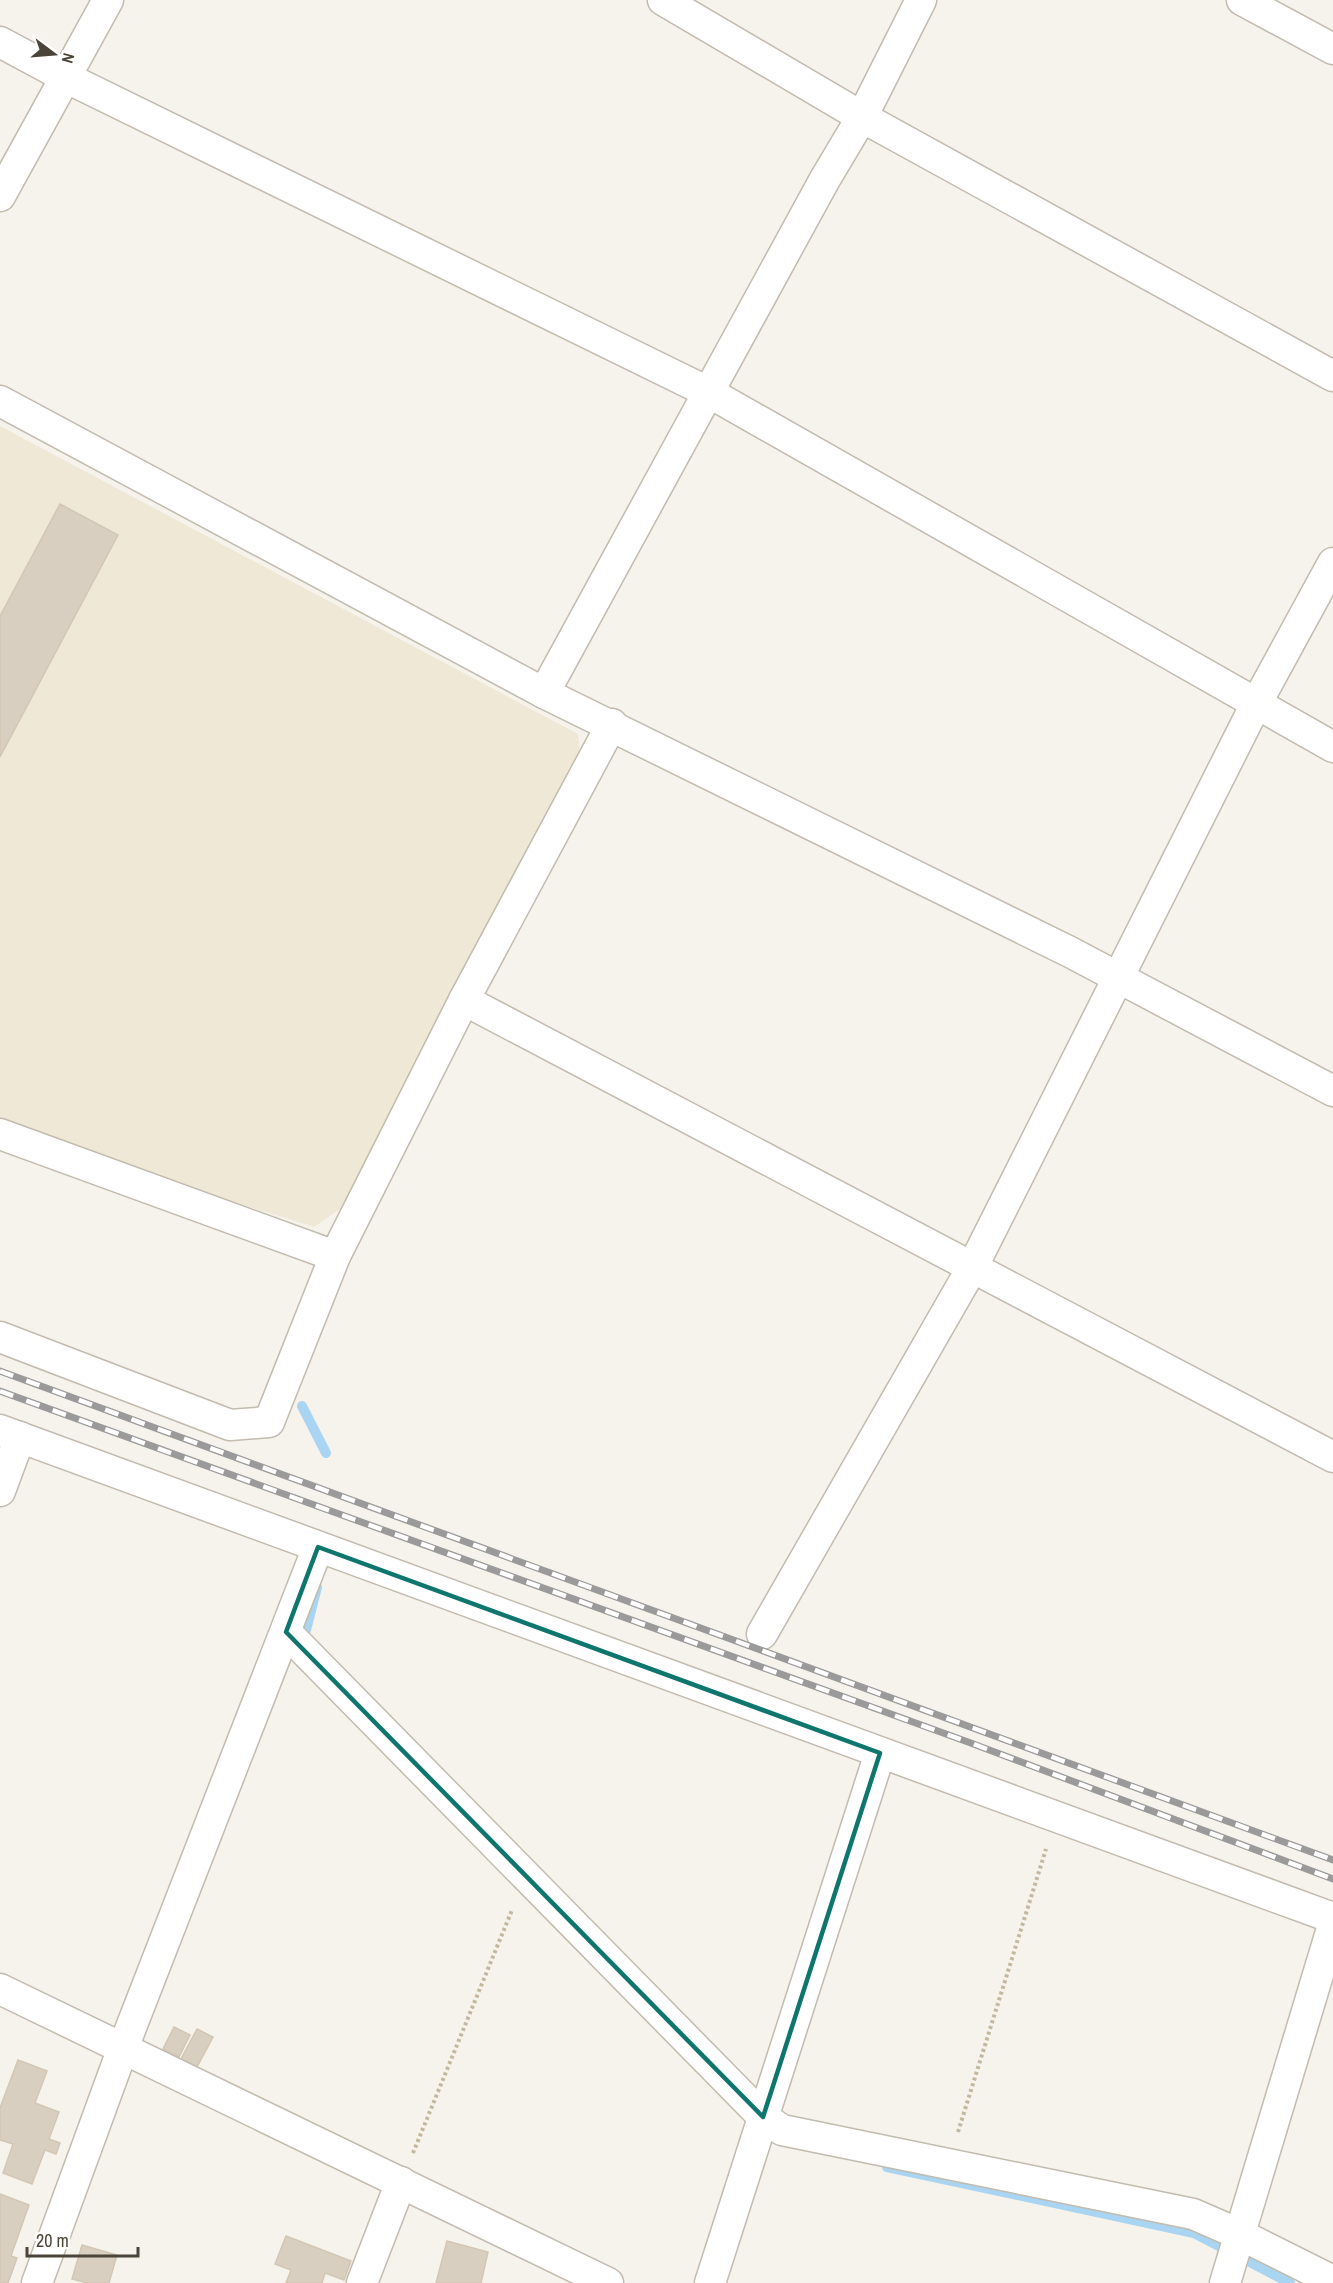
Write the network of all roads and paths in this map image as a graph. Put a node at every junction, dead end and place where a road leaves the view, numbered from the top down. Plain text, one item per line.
1 (108, 0) edge
2 (663, 0) edge
3 (921, 0) edge
4 (1242, 0) edge
5 (0, 42) edge
6 (1333, 49) edge
7 (67, 78) junction
8 (862, 117) junction
9 (0, 196) edge
10 (1333, 375) edge
11 (710, 393) junction
12 (0, 401) edge
13 (1333, 563) edge
14 (544, 693) junction
15 (1256, 704) junction
16 (612, 724) junction
17 (1333, 747) edge
18 (1118, 977) junction
19 (464, 1000) junction
20 (1333, 1091) edge
21 (0, 1134) edge
22 (336, 1256) junction
23 (972, 1268) junction
24 (0, 1337) edge
25 (10, 1434) edge
26 (1333, 1457) edge
27 (0, 1491) edge
28 (318, 1547) junction
29 (286, 1632) junction
30 (762, 1634) dead end
31 (880, 1753) junction
32 (1056, 1817) junction
33 (525, 1876) junction
34 (1333, 1918) edge
35 (1333, 1925) edge
36 (0, 1989) edge
37 (123, 2048) junction
38 (763, 2117) junction
39 (948, 2164) junction
40 (401, 2182) junction
41 (1239, 2234) junction
42 (1333, 2281) edge
43 (36, 2283) edge
44 (362, 2283) edge
45 (608, 2283) edge
46 (710, 2283) edge
47 (1225, 2283) edge

1 - 7 street
2 - 8 street
3 - 8 street
4 - 6 street
5 - 7 street
7 - 9 street
7 - 11 street
8 - 10 street
8 - 11 street
11 - 14 street
11 - 15 street
12 - 14 street
13 - 15 street
14 - 16 street
15 - 17 street
15 - 18 street
16 - 18 street
16 - 19 street
18 - 20 street
18 - 23 street
19 - 22 street
19 - 23 street
21 - 22 street
22 - 24 street
23 - 26 street
23 - 30 street
25 - 27 street
25 - 28 street
28 - 29 street
28 - 31 street
29 - 33 street
29 - 37 street
31 - 32 street
31 - 38 street
32 - 34 street
32 - 39 path
33 - 38 street
33 - 40 path
35 - 41 street
36 - 37 street
37 - 40 street
37 - 43 street
38 - 39 street
38 - 46 street
39 - 41 street
40 - 44 street
40 - 45 street
41 - 42 street
41 - 47 street

